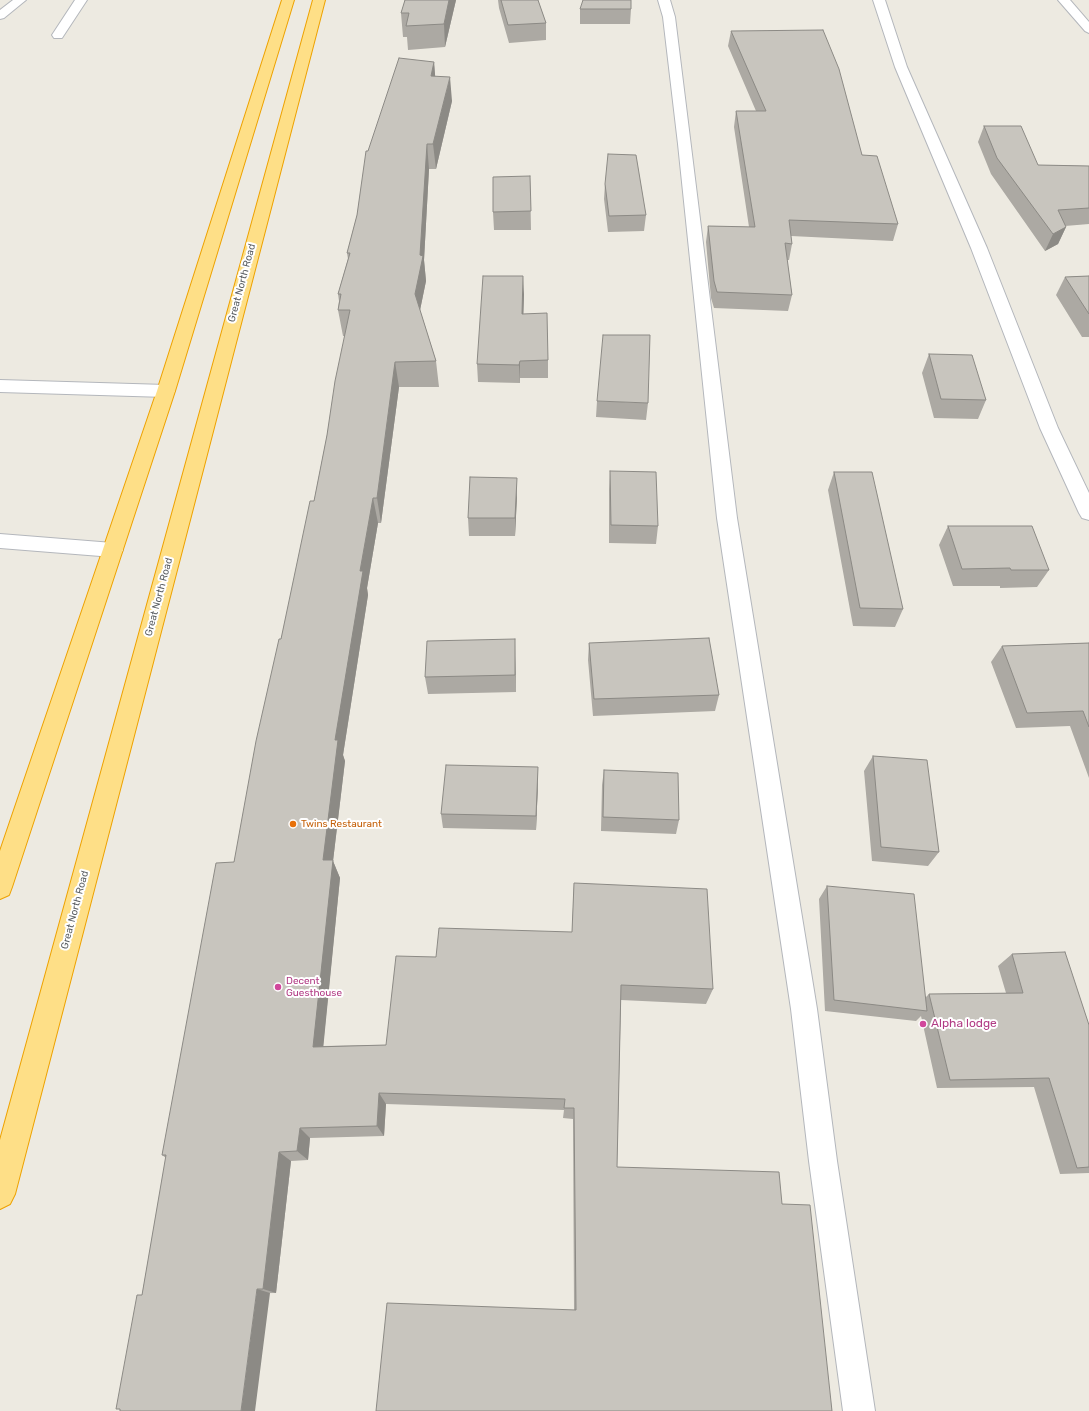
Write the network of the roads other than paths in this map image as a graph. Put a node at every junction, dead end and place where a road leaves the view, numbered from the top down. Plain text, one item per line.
1 (20, 0) edge
2 (81, 0) edge
3 (288, 0) edge
4 (319, 0) edge
5 (664, 0) edge
6 (879, 0) edge
7 (1064, 0) edge
8 (0, 16) edge
9 (1089, 29) edge
10 (58, 35) dead end
11 (0, 386) edge
12 (166, 391) junction
13 (1089, 514) edge
14 (0, 541) edge
15 (113, 550) junction
16 (0, 887) edge
17 (0, 1194) edge
18 (860, 1411) edge

1 - 8 street
2 - 10 street
3 - 12 highway
4 - 17 highway, Great North Road
5 - 18 street
6 - 13 street
7 - 9 street
11 - 12 street
12 - 15 highway
14 - 15 street
15 - 16 highway

